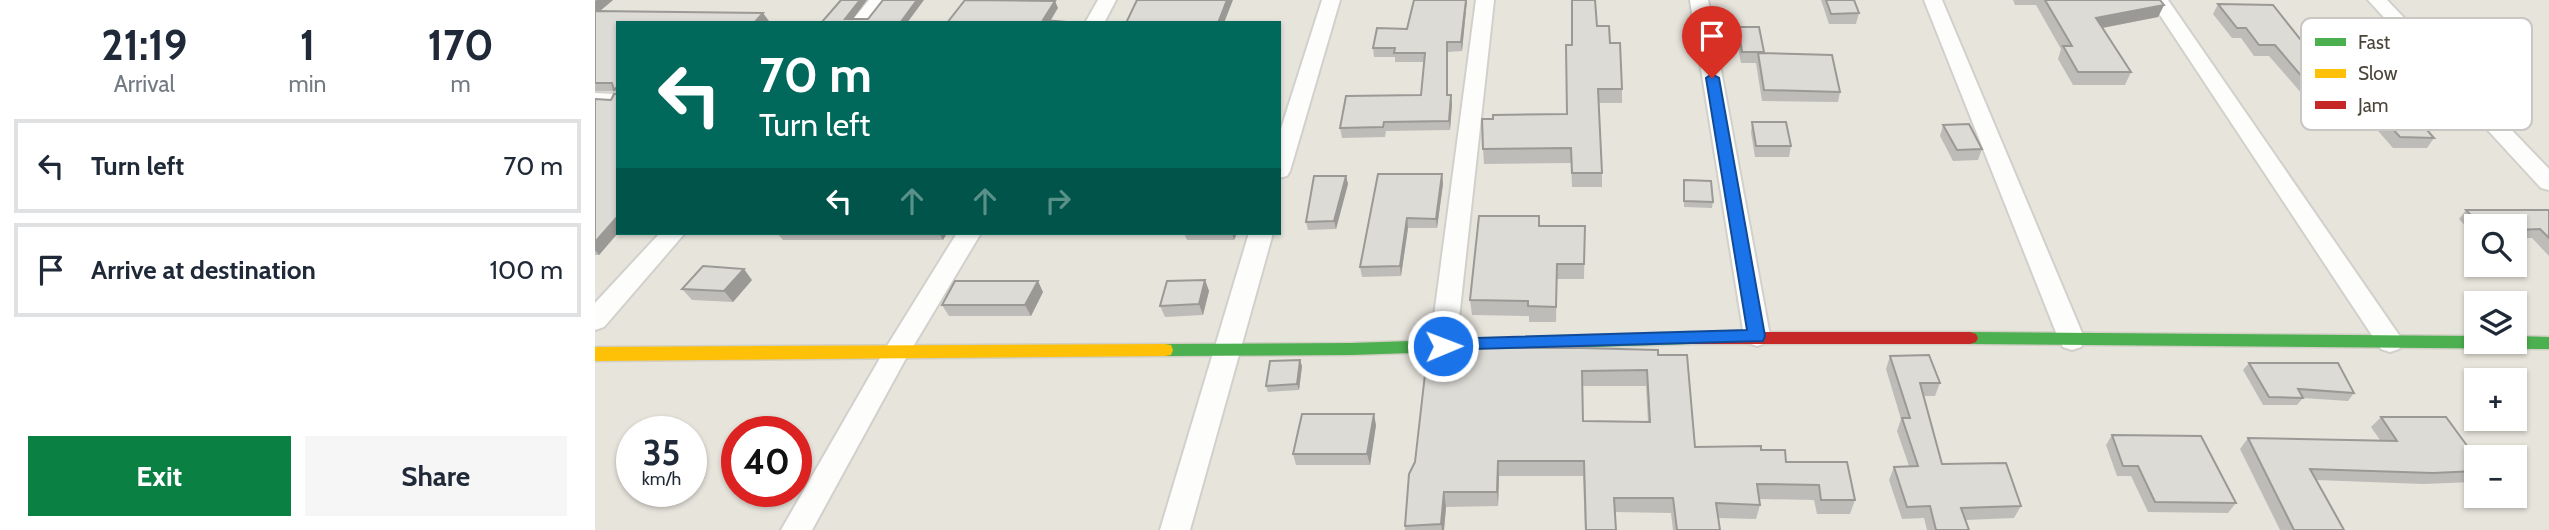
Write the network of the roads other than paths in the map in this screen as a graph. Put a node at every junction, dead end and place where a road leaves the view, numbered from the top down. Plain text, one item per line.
1 (879, 0) edge
2 (1107, 0) edge
3 (1331, 0) edge
4 (1485, 0) edge
5 (1699, 0) edge
6 (1933, 0) edge
7 (2159, 0) edge
8 (2377, 0) edge
9 (2394, 18) edge
10 (861, 21) edge
11 (1095, 21) edge
12 (595, 99) edge
13 (616, 100) edge
14 (2499, 130) edge
15 (1281, 164) edge
16 (2549, 183) edge
17 (671, 235) edge
18 (968, 235) edge
19 (1260, 235) edge
20 (595, 290) edge
21 (621, 290) junction
22 (595, 320) edge
23 (1757, 336) junction
24 (2072, 340) junction
25 (2390, 342) junction
26 (2549, 343) edge
27 (1443, 346) junction
28 (1226, 350) junction
29 (896, 353) junction
30 (595, 354) edge
31 (796, 530) edge
32 (1175, 530) edge

1 - 10 street
2 - 11 street
3 - 15 street
4 - 27 street
5 - 23 street
6 - 24 street
7 - 25 street
8 - 9 street
12 - 13 street
14 - 16 street
17 - 21 street
18 - 29 street
19 - 28 street
20 - 21 street
21 - 22 street
23 - 24 street
23 - 27 street
24 - 25 street
25 - 26 street
27 - 28 street
28 - 29 street
28 - 32 street
29 - 30 street
29 - 31 street

